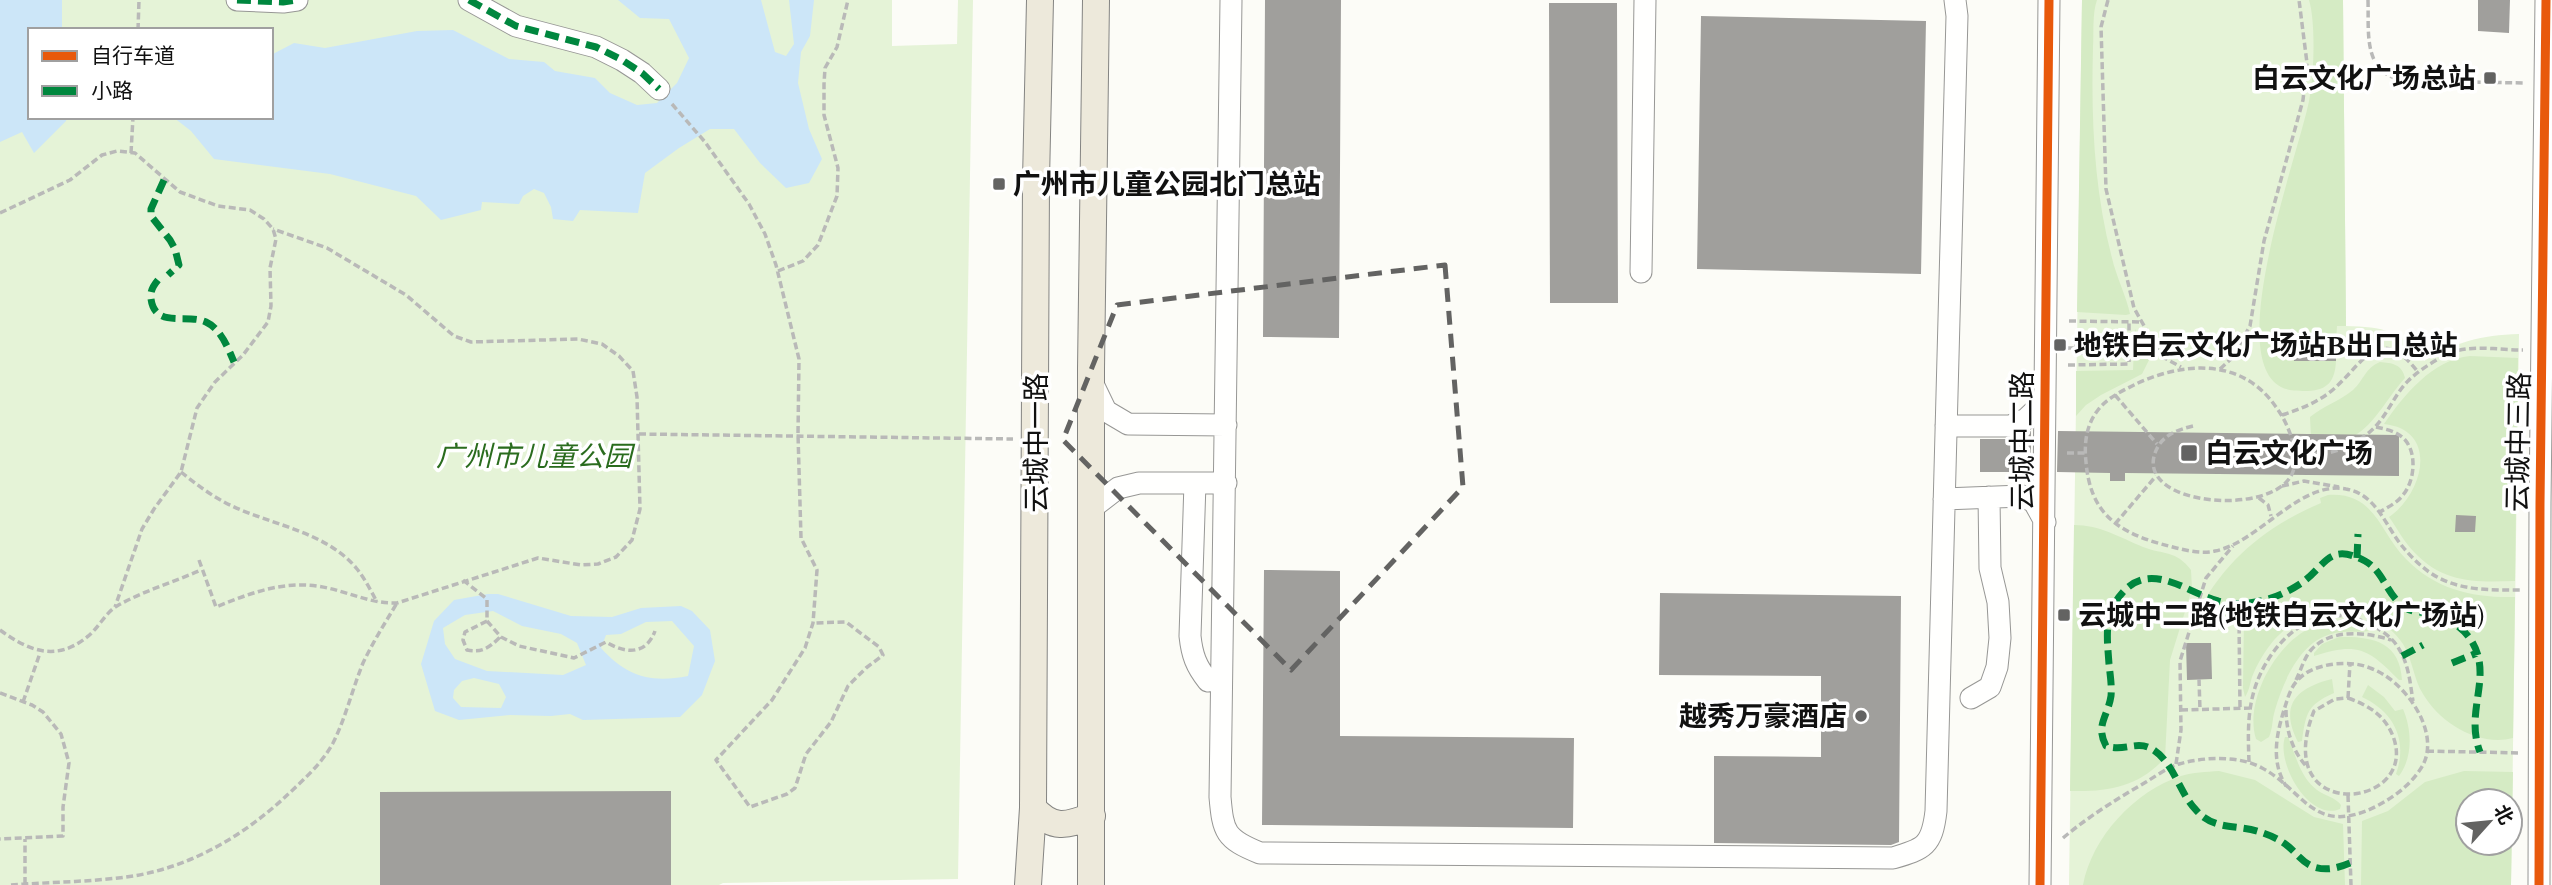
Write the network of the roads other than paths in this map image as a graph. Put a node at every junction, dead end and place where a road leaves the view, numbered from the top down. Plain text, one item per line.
1 (237, 0) edge
2 (297, 0) edge
3 (469, 0) edge
4 (1040, 0) edge
5 (1096, 0) edge
6 (1231, 0) edge
7 (1645, 0) edge
8 (1955, 0) edge
9 (2049, 0) edge
10 (2546, 0) edge
11 (659, 89) road end
12 (1641, 272) dead end
13 (2540, 353) edge
14 (1092, 382) junction
15 (2045, 401) junction
16 (1226, 425) junction
17 (1946, 426) junction
18 (1195, 483) junction
19 (1226, 483) junction
20 (1989, 497) junction
21 (1944, 499) junction
22 (1092, 508) junction
23 (2045, 523) junction
24 (2538, 590) edge
25 (1208, 681) dead end
26 (1971, 698) dead end
27 (1033, 808) junction
28 (1092, 816) junction
29 (1026, 880) edge
30 (2040, 884) edge
31 (1091, 885) edge
32 (1101, 885) edge
33 (2539, 885) edge

1 - 2 street
3 - 11 street
4 - 27 main road, 云城中一路
5 - 14 main road, 云城中一路
6 - 16 street
7 - 12 street
8 - 17 street
9 - 15 street, 云城中二路
10 - 13 street, 云城中三路
13 - 24 street, 云城中三路
14 - 16 street
14 - 22 main road, 云城中一路
15 - 17 street
15 - 23 street, 云城中二路
16 - 19 street
17 - 21 street
18 - 19 street
18 - 22 street
18 - 25 street
19 - 21 street
20 - 21 street
20 - 23 street
20 - 26 street
22 - 28 main road, 云城中一路
23 - 30 street, 云城中二路
24 - 33 street, 云城中三路
27 - 28 main road
27 - 29 main road, 云城中一路
28 - 31 main road, 云城中一路
28 - 32 main road

